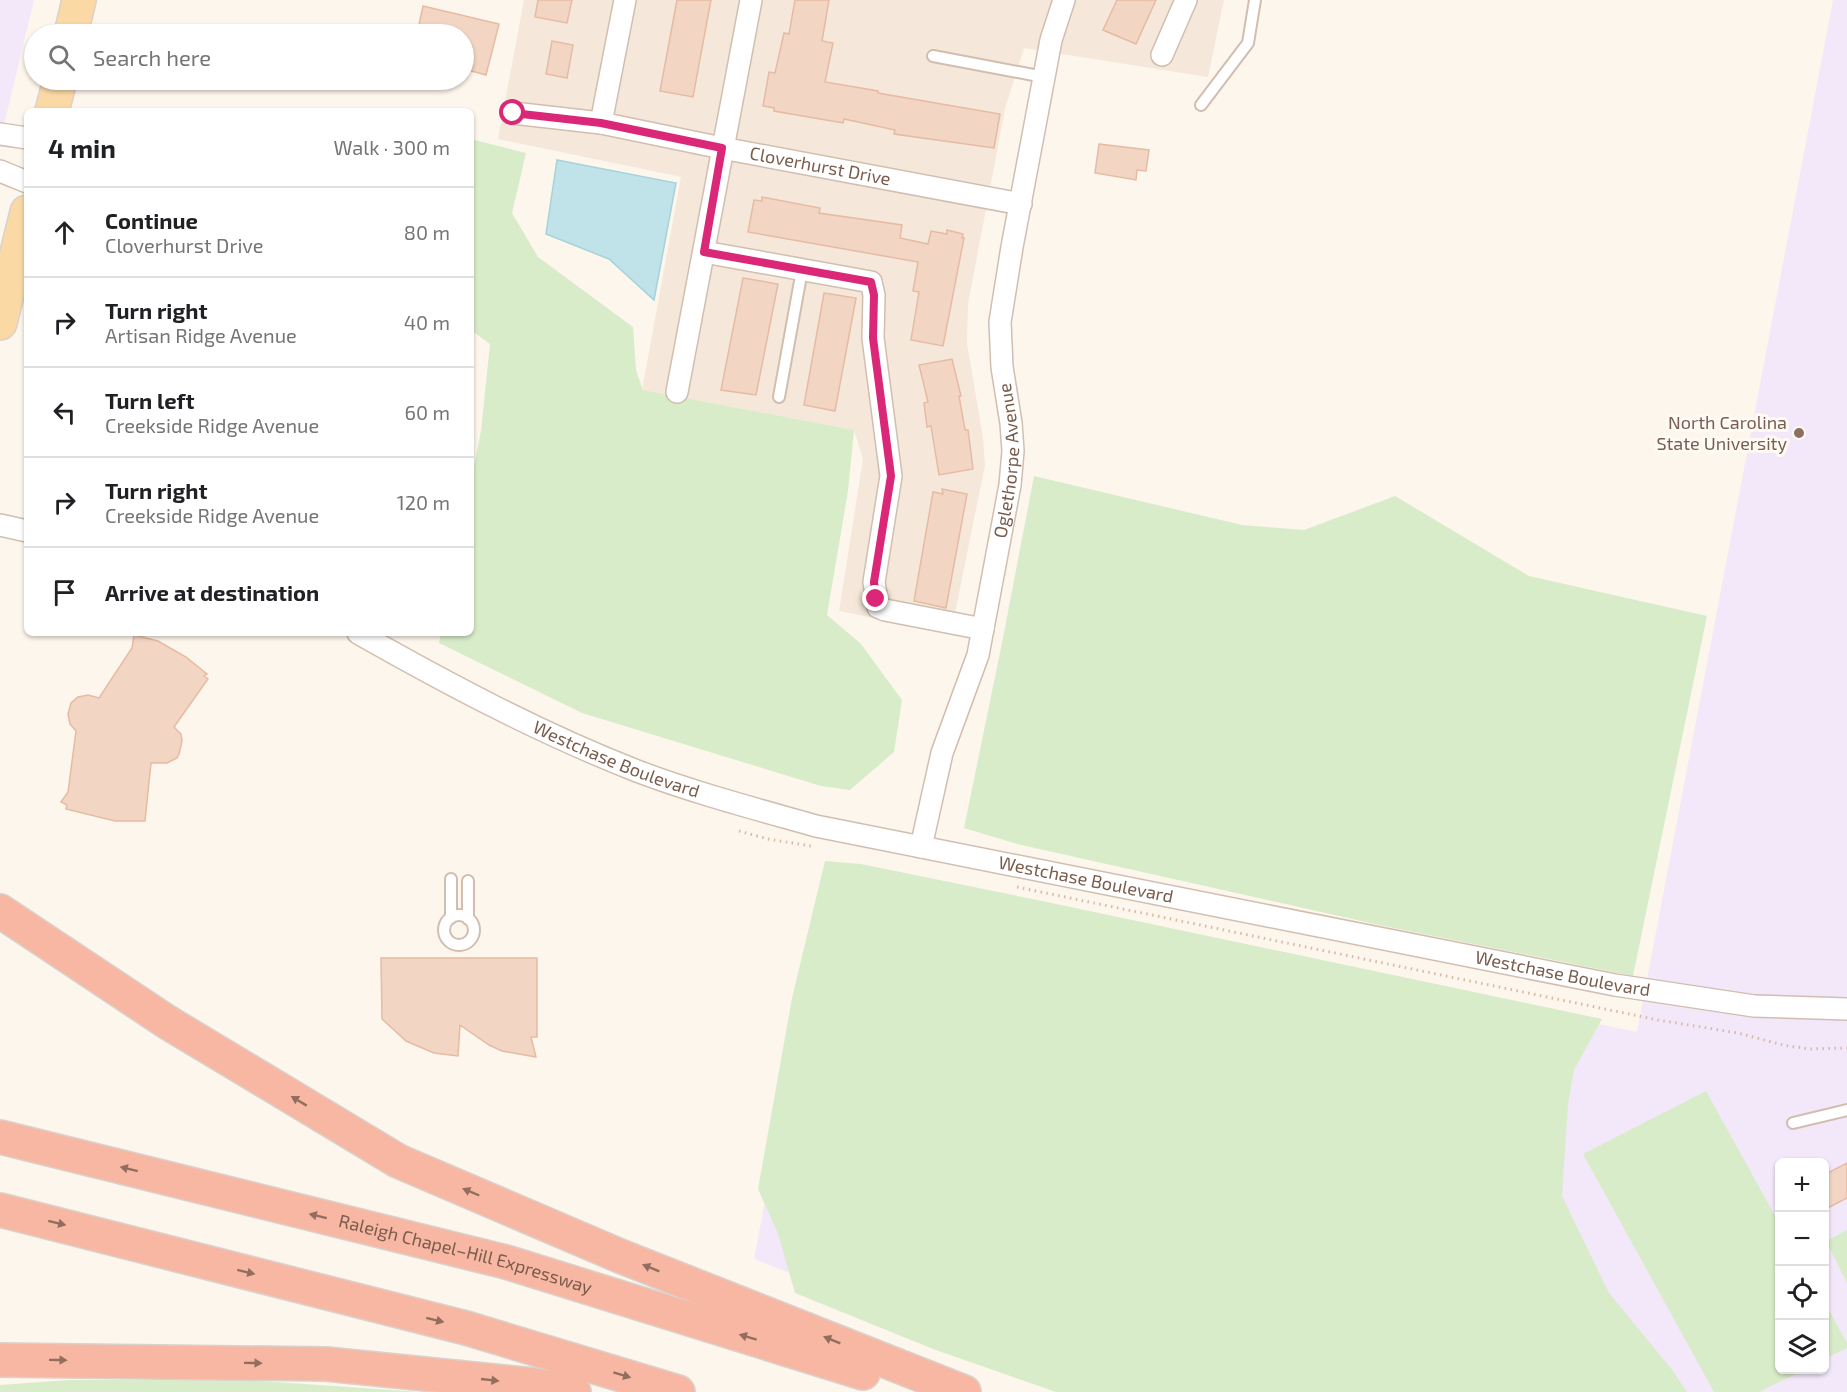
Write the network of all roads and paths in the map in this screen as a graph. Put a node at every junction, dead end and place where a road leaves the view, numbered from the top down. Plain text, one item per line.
1 (79, 0) edge
2 (625, 0) edge
3 (751, 0) edge
4 (1064, 0) edge
5 (1186, 0) edge
6 (1255, 0) edge
7 (73, 24) edge
8 (1162, 55) dead end
9 (933, 56) dead end
10 (1044, 77) junction
11 (57, 90) edge
12 (1201, 105) dead end
13 (53, 108) edge
14 (513, 113) dead end
15 (601, 123) junction
16 (0, 134) edge
17 (24, 138) edge
18 (722, 148) junction
19 (0, 171) edge
20 (24, 181) edge
21 (1021, 204) junction
22 (24, 224) edge
23 (704, 252) junction
24 (801, 270) junction
25 (0, 323) edge
26 (677, 392) dead end
27 (779, 396) dead end
28 (0, 525) edge
29 (24, 530) edge
30 (983, 629) junction
31 (363, 636) edge
32 (739, 831) dead end
33 (814, 846) dead end
34 (921, 847) junction
35 (451, 879) dead end
36 (468, 880) dead end
37 (1015, 887) dead end
38 (0, 911) edge
39 (451, 918) junction
40 (468, 918) junction
41 (1847, 1009) edge
42 (1847, 1048) edge
43 (1847, 1110) edge
44 (1792, 1123) dead end
45 (0, 1137) edge
46 (0, 1210) edge
47 (0, 1360) edge
48 (574, 1392) edge
49 (678, 1392) edge
50 (924, 1392) edge
51 (964, 1392) edge

1 - 7 main road
2 - 15 street
3 - 18 street
4 - 10 street, Oglethorpe Avenue
5 - 8 street
6 - 12 lane
9 - 10 lane
10 - 21 street, Oglethorpe Avenue
11 - 13 main road
14 - 15 street, Cloverhurst Drive
15 - 18 street, Cloverhurst Drive
16 - 17 street
18 - 21 street, Cloverhurst Drive
18 - 23 street
19 - 20 street
21 - 30 street, Oglethorpe Avenue
22 - 25 main road
23 - 24 street
23 - 26 street
24 - 27 lane
24 - 30 street
28 - 29 street
30 - 34 street, Oglethorpe Avenue
31 - 34 street, Westchase Boulevard
32 - 33 path
34 - 41 street, Westchase Boulevard
35 - 39 lane
36 - 40 lane
37 - 42 path
51 -> 38 highway
39 - 40 lane
39 - 40 lane
43 - 44 lane
50 -> 45 highway, Raleigh Chapel–Hill Expressway
46 -> 49 highway
47 -> 48 highway

